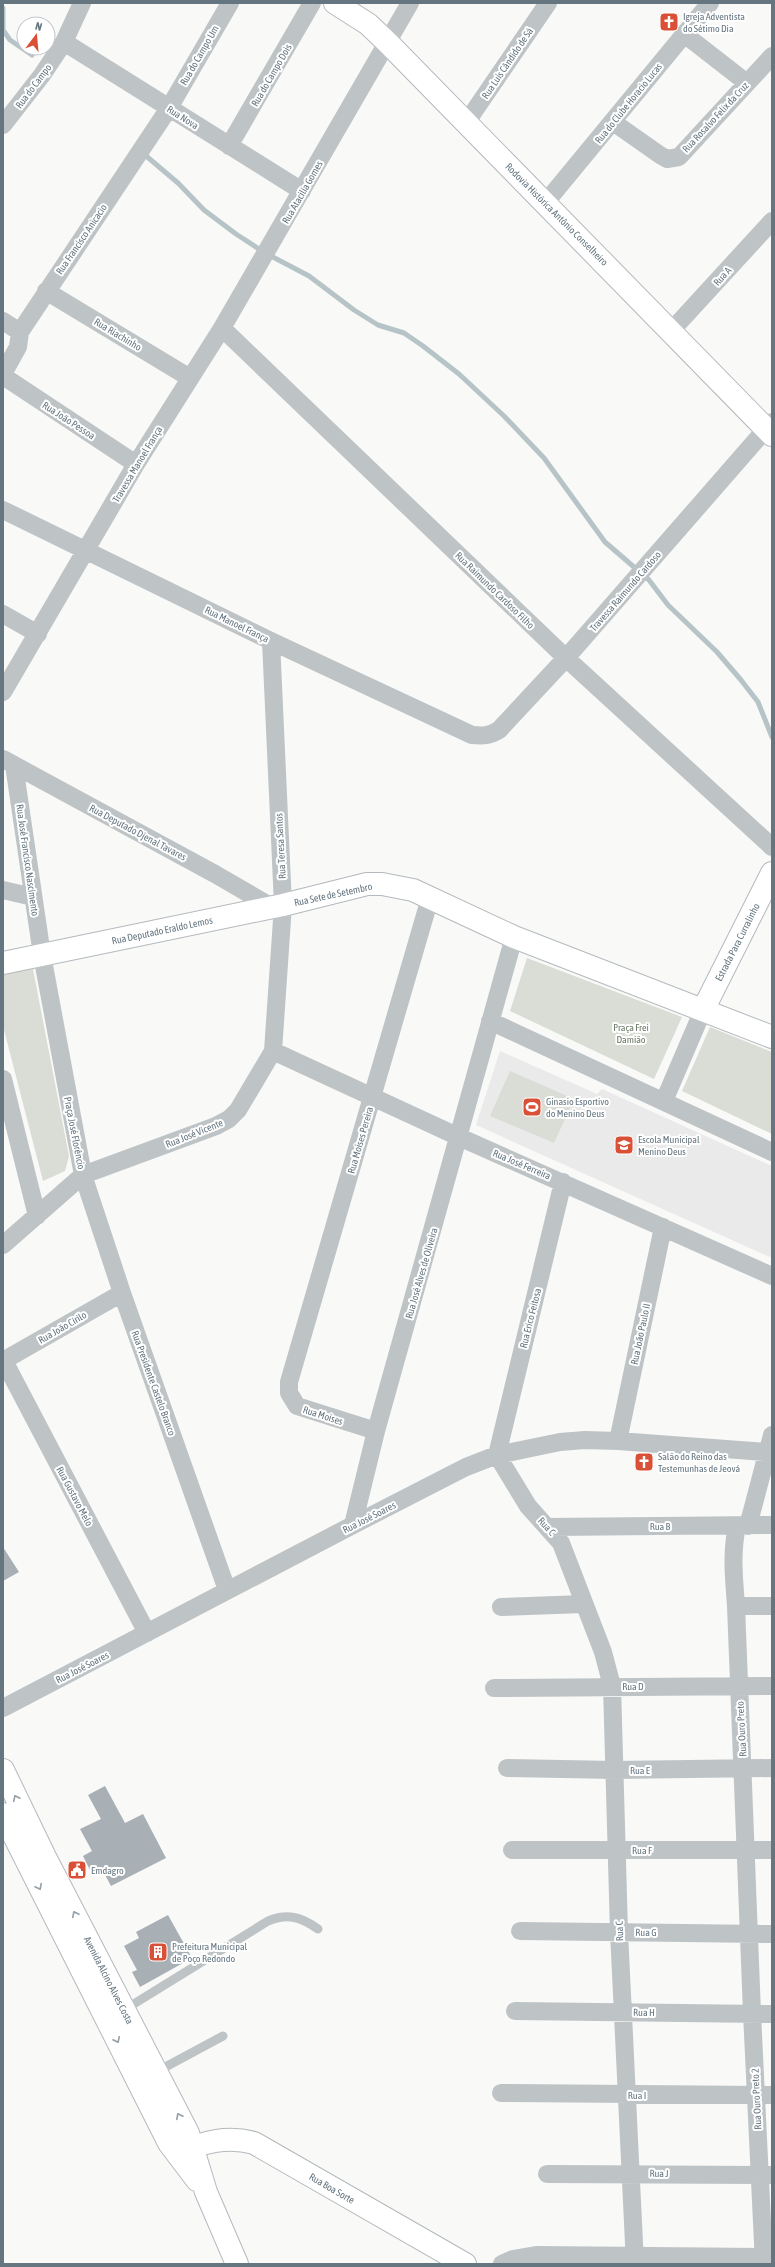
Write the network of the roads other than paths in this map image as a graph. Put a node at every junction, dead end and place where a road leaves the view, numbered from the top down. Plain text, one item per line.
1 (82, 3) edge
2 (230, 3) edge
3 (312, 3) edge
4 (334, 3) edge
5 (410, 3) edge
6 (548, 3) edge
7 (710, 3) edge
8 (684, 34) junction
9 (64, 42) junction
10 (388, 43) junction
11 (772, 56) edge
12 (747, 83) junction
13 (169, 108) junction
14 (613, 122) junction
15 (466, 123) junction
16 (3, 125) edge
17 (230, 146) junction
18 (302, 191) junction
19 (546, 202) junction
20 (772, 221) edge
21 (46, 291) junction
22 (3, 321) edge
23 (222, 328) junction
24 (672, 330) junction
25 (20, 332) junction
26 (3, 375) edge
27 (190, 378) junction
28 (770, 428) edge
29 (136, 464) junction
30 (3, 510) edge
31 (86, 551) junction
32 (3, 614) edge
33 (38, 634) junction
34 (271, 641) junction
35 (566, 658) junction
36 (3, 692) edge
37 (472, 735) joint
38 (9, 762) edge
39 (772, 846) edge
40 (772, 873) edge
41 (3, 890) edge
42 (33, 897) junction
43 (430, 898) junction
44 (277, 906) junction
45 (514, 937) junction
46 (42, 955) junction
47 (3, 963) edge
48 (703, 1010) junction
49 (490, 1021) junction
50 (772, 1037) edge
51 (273, 1051) junction
52 (3, 1079) edge
53 (372, 1097) junction
54 (664, 1101) junction
55 (7, 1111) edge
56 (459, 1137) junction
57 (772, 1152) edge
58 (83, 1175) junction
59 (563, 1182) junction
60 (37, 1216) junction
61 (663, 1227) junction
62 (3, 1245) edge
63 (772, 1276) edge
64 (122, 1292) junction
65 (3, 1360) edge
66 (289, 1382) joint
67 (376, 1431) junction
68 (772, 1435) edge
69 (618, 1441) junction
70 (766, 1452) junction
71 (497, 1455) junction
72 (353, 1525) junction
73 (772, 1525) edge
74 (743, 1526) junction
75 (549, 1527) junction
76 (227, 1590) junction
77 (584, 1604) junction
78 (502, 1606) dead end
79 (736, 1606) junction
80 (772, 1606) edge
81 (147, 1633) junction
82 (612, 1686) junction
83 (739, 1686) junction
84 (772, 1686) edge
85 (494, 1688) dead end
86 (3, 1708) edge
87 (507, 1768) dead end
88 (772, 1768) edge
89 (743, 1769) junction
90 (3, 1770) edge
91 (615, 1770) junction
92 (3, 1814) edge
93 (512, 1850) dead end
94 (617, 1850) junction
95 (747, 1850) junction
96 (772, 1850) edge
97 (36, 1861) junction
98 (318, 1929) dead end
99 (520, 1931) dead end
100 (619, 1932) junction
101 (749, 1933) junction
102 (772, 1934) edge
103 (515, 2010) dead end
104 (624, 2012) junction
105 (752, 2013) junction
106 (116, 2014) junction
107 (772, 2014) edge
108 (223, 2036) dead end
109 (147, 2077) junction
110 (501, 2093) dead end
111 (628, 2095) junction
112 (764, 2095) edge
113 (185, 2151) junction
114 (630, 2173) junction
115 (546, 2174) dead end
116 (766, 2175) edge
117 (767, 2259) edge
118 (634, 2260) edge
119 (237, 2264) edge
120 (465, 2264) edge
121 (502, 2264) edge

1 - 9 street, Rua do Campo
2 - 13 street, Rua do Campo Um
3 - 17 street, Rua do Campo Dois
4 - 10 street, Rodovia Histórica Antônio Conselheiro
5 - 10 street, Rua Atacilia Gomes
6 - 15 street, Rua Luís Cândido de Sá
7 - 8 street, Rua do Clube Horacio Lucas
8 - 12 street
8 - 14 street, Rua do Clube Horacio Lucas
9 - 13 street, Rua Nova
9 - 16 street, Rua do Campo
10 - 15 street, Rodovia Histórica Antônio Conselheiro
10 - 18 street, Rua Atacilia Gomes
11 - 12 street, Rua Rosalvo Felix da Cruz
12 - 14 street, Rua Rosalvo Felix da Cruz
13 - 17 street, Rua Nova
13 - 21 street, Rua Francisco Anicacio
14 - 19 street, Rua do Clube Horacio Lucas
15 - 19 street, Rodovia Histórica Antônio Conselheiro
17 - 18 street, Rua Nova
18 - 23 street, Rua Atacilia Gomes
19 - 24 street, Rodovia Histórica Antônio Conselheiro
20 - 24 street, Rua A
21 - 25 street, Rua Francisco Anicacio
21 - 27 street, Rua Riachinho
22 - 25 street
23 - 27 street, Rua Atacilia Gomes
23 - 35 street, Rua Raimundo Cardoso Filho
24 - 28 street, Rodovia Histórica Antônio Conselheiro
25 - 26 street, Rua Francisco Anicacio
26 - 29 street, Rua João Pessoa
27 - 29 street, Travessa Manoel França
28 - 35 street, Travessa Raimundo Cardoso
29 - 31 street, Travessa Manoel França
30 - 31 street, Rua Manoel França
31 - 33 street
31 - 34 street, Rua Manoel França
32 - 33 street
33 - 36 street
34 - 37 street, Rua Manoel França
34 - 44 street, Rua Teresa Santos
35 - 37 street, Travessa Raimundo Cardoso
35 - 39 street, Rua Raimundo Cardoso Filho
38 - 42 street, Rua José Francisco Nascimento
38 - 44 street, Rua Deputado Djenal Tavares
40 - 48 street, Estrada Para Curralinho
41 - 42 street
42 - 46 street, Rua José Francisco Nascimento
43 - 44 street, Rua Sete de Setembro
43 - 45 street
43 - 53 street, Rua Moises Pereira
44 - 46 street, Rua Deputado Eraldo Lemos
44 - 51 street, Rua Teresa Santos
45 - 48 street
45 - 49 street
46 - 47 street
46 - 58 street, Praça José Florêncio
48 - 50 street
48 - 54 street
49 - 54 street
49 - 56 street, Rua José Alves de Oliveira
51 - 53 street, Rua José Ferreira
51 - 58 street, Rua José Vicente
52 - 55 street
53 - 56 street, Rua José Ferreira
53 - 66 street, Rua Moises Pereira
54 - 57 street
55 - 60 street
56 - 59 street, Rua José Ferreira
56 - 67 street, Rua José Alves de Oliveira
58 - 60 street, Praça José Florêncio
58 - 64 street, Rua Presidente Castelo Branco
59 - 61 street, Rua José Ferreira
59 - 71 street, Rua Erico Feitosa
60 - 62 street, Praça José Florêncio
61 - 63 street, Rua José Ferreira
61 - 69 street, Rua João Paulo II
64 - 65 street, Rua João Cirilo
64 - 76 street, Rua Presidente Castelo Branco
65 - 81 street, Rua Gustavo Melo
66 - 67 street, Rua Moises
67 - 72 street, Rua José Alves de Oliveira
68 - 70 street, Rua Ouro Preto
69 - 70 street, Rua José Soares
69 - 71 street, Rua José Soares
70 - 74 street, Rua Ouro Preto
71 - 72 street, Rua José Soares
71 - 75 street, Rua C
72 - 76 street, Rua José Soares
73 - 74 street, Rua B
74 - 75 street, Rua B
74 - 79 street, Rua Ouro Preto
75 - 77 street, Rua C
76 - 81 street, Rua José Soares
77 - 78 street
77 - 82 street, Rua C
79 - 80 street
79 - 83 street, Rua Ouro Preto
81 - 86 street, Rua José Soares
82 - 83 street, Rua D
82 - 85 street, Rua D
82 - 91 street, Rua C
83 - 84 street, Rua D
83 - 89 street, Rua Ouro Preto
87 - 91 street, Rua E
88 - 89 street, Rua E
89 - 91 street, Rua E
89 - 95 street, Rua Ouro Preto
97 -> 90 street, Avenida Alcino Alves Costa
91 - 94 street, Rua C
92 - 97 street, Avenida Alcino Alves Costa
93 - 94 street, Rua F
94 - 95 street, Rua F
94 - 100 street, Rua C
95 - 96 street, Rua F
95 - 101 street, Rua Ouro Preto
97 - 106 street, Avenida Alcino Alves Costa
98 - 106 lane
99 - 100 street, Rua G
100 - 101 street, Rua G
100 - 104 street, Rua C
101 - 102 street, Rua G
101 - 105 street, Rua Ouro Preto 2
103 - 104 street, Rua H
104 - 105 street, Rua H
104 - 111 street, Rua C
105 - 107 street, Rua H
105 - 112 street, Rua Ouro Preto 2
106 - 109 street, Avenida Alcino Alves Costa
108 - 109 lane
109 - 113 street, Avenida Alcino Alves Costa
110 - 111 street, Rua I
111 - 112 street, Rua I
111 - 114 street, Rua C
112 - 116 street, Rua Ouro Preto 2
113 - 119 street, Avenida Alcino Alves Costa
113 - 120 street, Rua Boa Sorte
114 - 115 street, Rua J
114 - 116 street, Rua J
114 - 118 street, Rua C
116 - 117 street, Rua Ouro Preto 2
117 - 118 street
118 - 121 street

